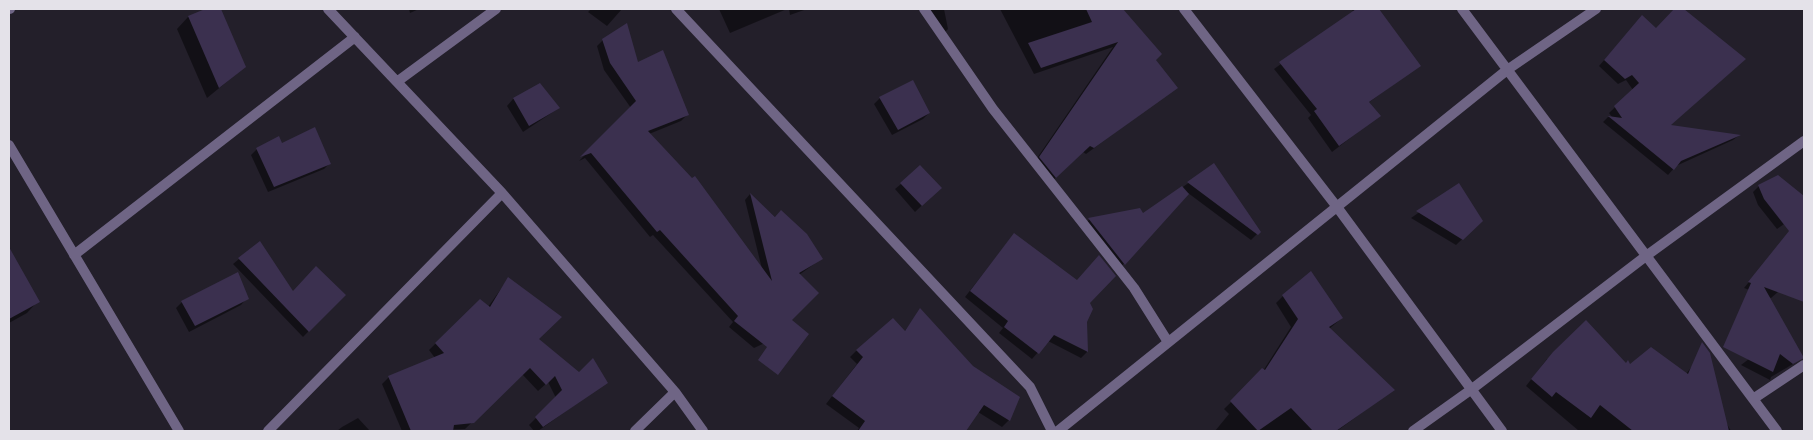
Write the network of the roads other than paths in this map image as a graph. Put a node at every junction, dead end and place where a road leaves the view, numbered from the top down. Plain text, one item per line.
1 (328, 9) edge
2 (496, 9) edge
3 (676, 9) edge
4 (924, 9) edge
5 (1184, 9) edge
6 (1462, 9) edge
7 (1596, 9) edge
8 (355, 37) junction
9 (1507, 70) junction
10 (398, 81) junction
11 (1804, 141) edge
12 (9, 145) edge
13 (502, 193) junction
14 (1337, 207) junction
15 (74, 255) junction
16 (1646, 256) junction
17 (1168, 342) junction
18 (1804, 365) edge
19 (1472, 389) junction
20 (675, 392) junction
21 (1753, 399) junction
22 (178, 431) edge
23 (268, 431) edge
24 (635, 431) edge
25 (703, 431) edge
26 (1052, 431) edge
27 (1058, 431) edge
28 (1413, 431) edge
29 (1502, 431) edge
30 (1777, 431) edge

1 - 8 street
2 - 10 street
3 - 26 street
4 - 17 street
5 - 14 street
6 - 9 street
7 - 9 street
8 - 10 street
8 - 15 street
9 - 14 street
9 - 16 street
10 - 13 street
11 - 16 street
12 - 15 street
13 - 20 street
13 - 23 street
14 - 17 street
14 - 19 street
15 - 22 street
16 - 19 street
16 - 21 street
17 - 27 street
18 - 21 street
19 - 28 street
19 - 29 street
20 - 24 street
20 - 25 street
21 - 30 street

